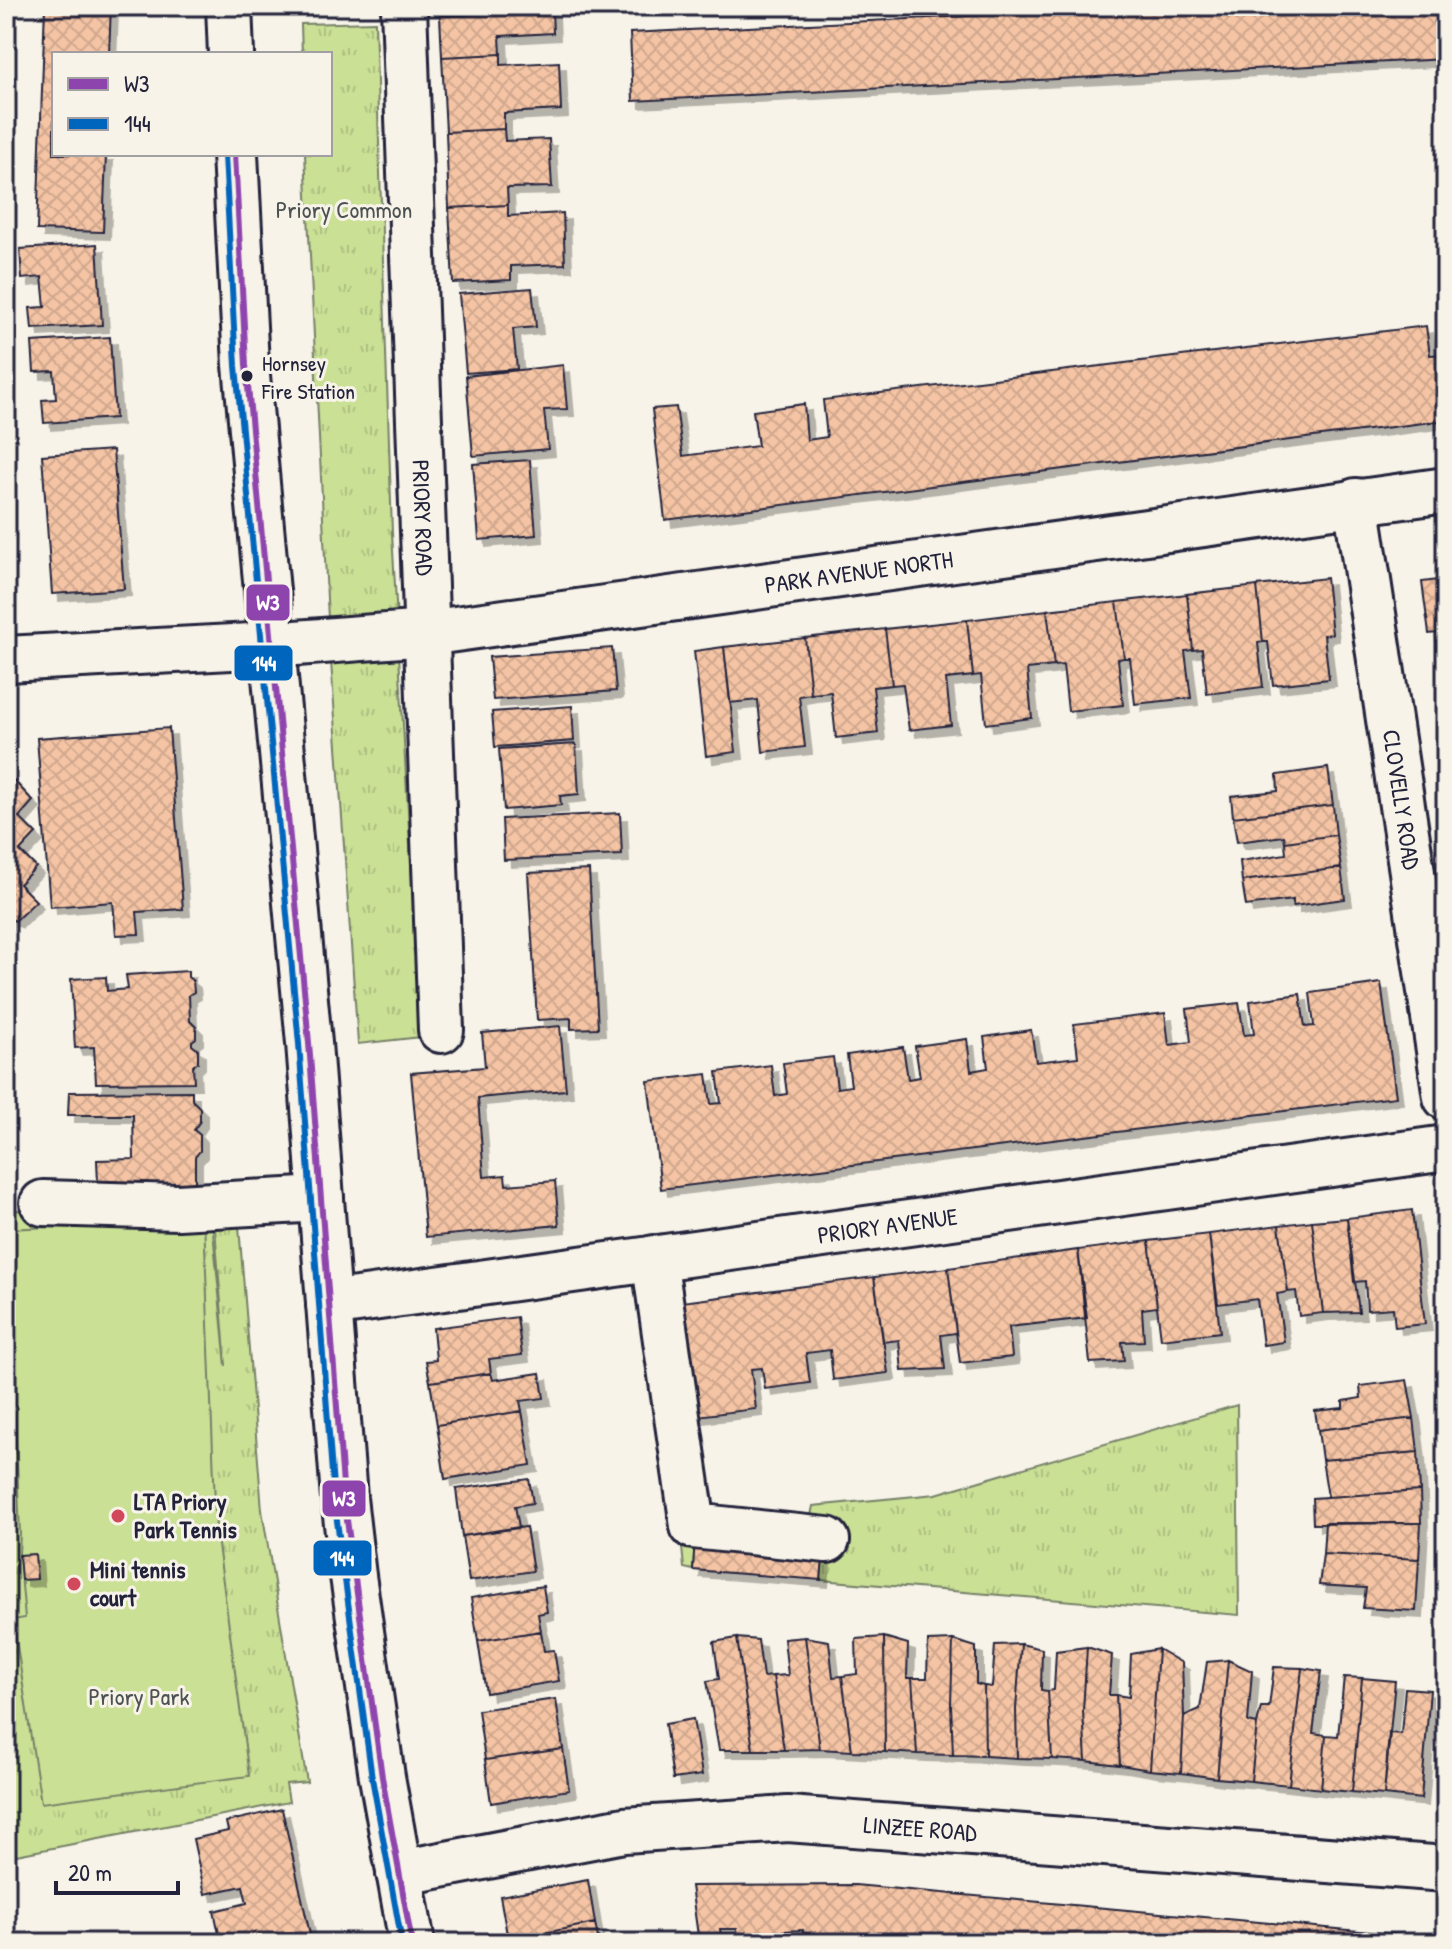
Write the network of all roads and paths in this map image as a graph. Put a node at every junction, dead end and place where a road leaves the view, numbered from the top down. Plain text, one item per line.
1 (229, 6) edge
2 (404, 6) edge
3 (231, 52) edge
4 (235, 156) edge
5 (1446, 490) edge
6 (1356, 501) junction
7 (427, 633) junction
8 (270, 645) junction
9 (6, 659) edge
10 (441, 1030) dead end
11 (1446, 1097) edge
12 (1446, 1148) edge
13 (321, 1199) junction
14 (43, 1203) dead end
15 (654, 1258) junction
16 (329, 1304) junction
17 (827, 1540) dead end
18 (1446, 1869) edge
19 (399, 1873) junction
20 (412, 1943) edge

1 - 3 street
2 - 7 street, PRIORY ROAD
4 - 8 street
5 - 6 street, PARK AVENUE NORTH
6 - 7 street, PARK AVENUE NORTH
6 - 11 street, CLOVELLY ROAD
7 - 8 street, PARK AVENUE NORTH
7 - 10 street, PRIORY ROAD
8 - 9 street, PARK AVENUE NORTH
8 - 13 street
12 - 15 street, PRIORY AVENUE
13 - 14 street
13 - 16 street
15 - 16 street, PRIORY AVENUE
15 - 17 street
16 - 19 street
18 - 19 street, LINZEE ROAD
19 - 20 street

